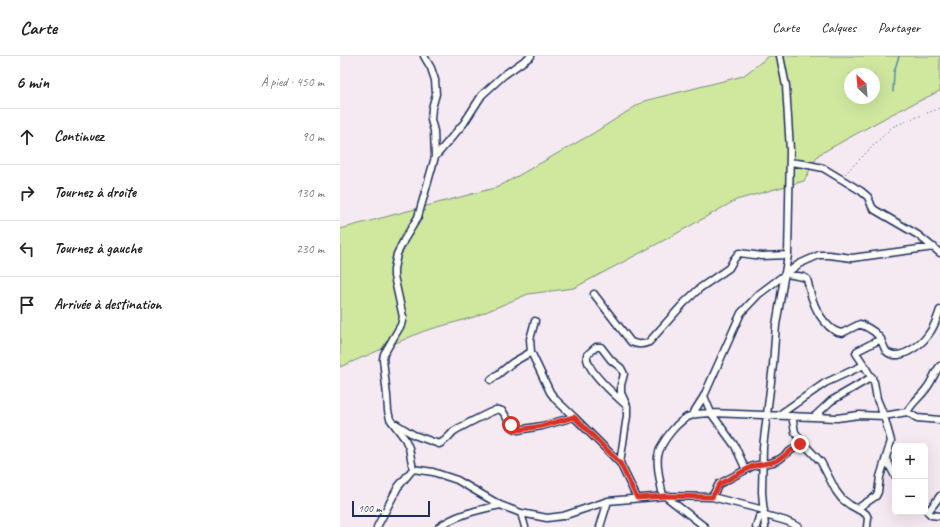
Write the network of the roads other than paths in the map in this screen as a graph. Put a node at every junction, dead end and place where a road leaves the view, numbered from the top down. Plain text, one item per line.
1 (424, 56) edge
2 (531, 56) edge
3 (780, 56) edge
4 (435, 157) junction
5 (790, 162) junction
6 (934, 247) junction
7 (940, 253) edge
8 (788, 255) junction
9 (786, 275) junction
10 (594, 294) dead end
11 (940, 310) edge
12 (534, 321) dead end
13 (881, 339) junction
14 (531, 352) junction
15 (864, 365) junction
16 (940, 366) edge
17 (872, 378) junction
18 (491, 380) dead end
19 (704, 396) junction
20 (626, 406) junction
21 (907, 412) junction
22 (711, 414) junction
23 (692, 415) junction
24 (766, 416) junction
25 (778, 416) junction
26 (792, 416) junction
27 (815, 416) junction
28 (884, 416) junction
29 (574, 417) junction
30 (390, 419) junction
31 (940, 420) edge
32 (802, 442) junction
33 (886, 459) junction
34 (620, 463) junction
35 (763, 464) junction
36 (413, 469) junction
37 (746, 470) junction
38 (892, 470) edge
39 (664, 496) junction
40 (940, 496) edge
41 (712, 497) junction
42 (637, 498) junction
43 (608, 501) junction
44 (500, 505) junction
45 (858, 508) junction
46 (928, 509) edge
47 (928, 511) edge
48 (521, 512) junction
49 (764, 512) junction
50 (940, 516) edge
51 (377, 527) edge
52 (439, 527) edge
53 (525, 527) edge
54 (600, 527) edge
55 (705, 527) edge
56 (756, 527) edge
57 (765, 527) edge
58 (799, 527) edge
59 (867, 527) edge

1 - 4 street
2 - 4 street
3 - 5 street
4 - 30 street
5 - 6 street
5 - 8 street
6 - 7 street
6 - 9 street
8 - 9 street
8 - 10 street
9 - 13 street
9 - 19 street
9 - 24 street
11 - 13 street
12 - 14 street
13 - 15 street
14 - 18 street
14 - 29 street
15 - 17 street
15 - 25 street
16 - 21 street
17 - 27 street
17 - 28 street
19 - 22 street
19 - 23 street
20 - 20 street
20 - 34 street
21 - 28 street
21 - 31 street
22 - 23 street
22 - 24 street
22 - 37 street
23 - 39 street
24 - 25 street
24 - 35 street
25 - 26 street
26 - 27 street
26 - 32 street
27 - 28 street
28 - 33 street
29 - 30 street
29 - 34 street
30 - 36 street
32 - 35 street
32 - 45 street
33 - 38 street
33 - 45 street
34 - 42 street
35 - 37 street
35 - 49 street
36 - 44 street
36 - 51 street
37 - 41 street
39 - 41 street
39 - 42 street
39 - 55 street
40 - 46 street
41 - 49 street
42 - 43 street
43 - 48 street
43 - 54 street
44 - 48 street
44 - 52 street
45 - 59 street
47 - 50 street
48 - 53 street
49 - 56 street
49 - 57 street
49 - 58 street

